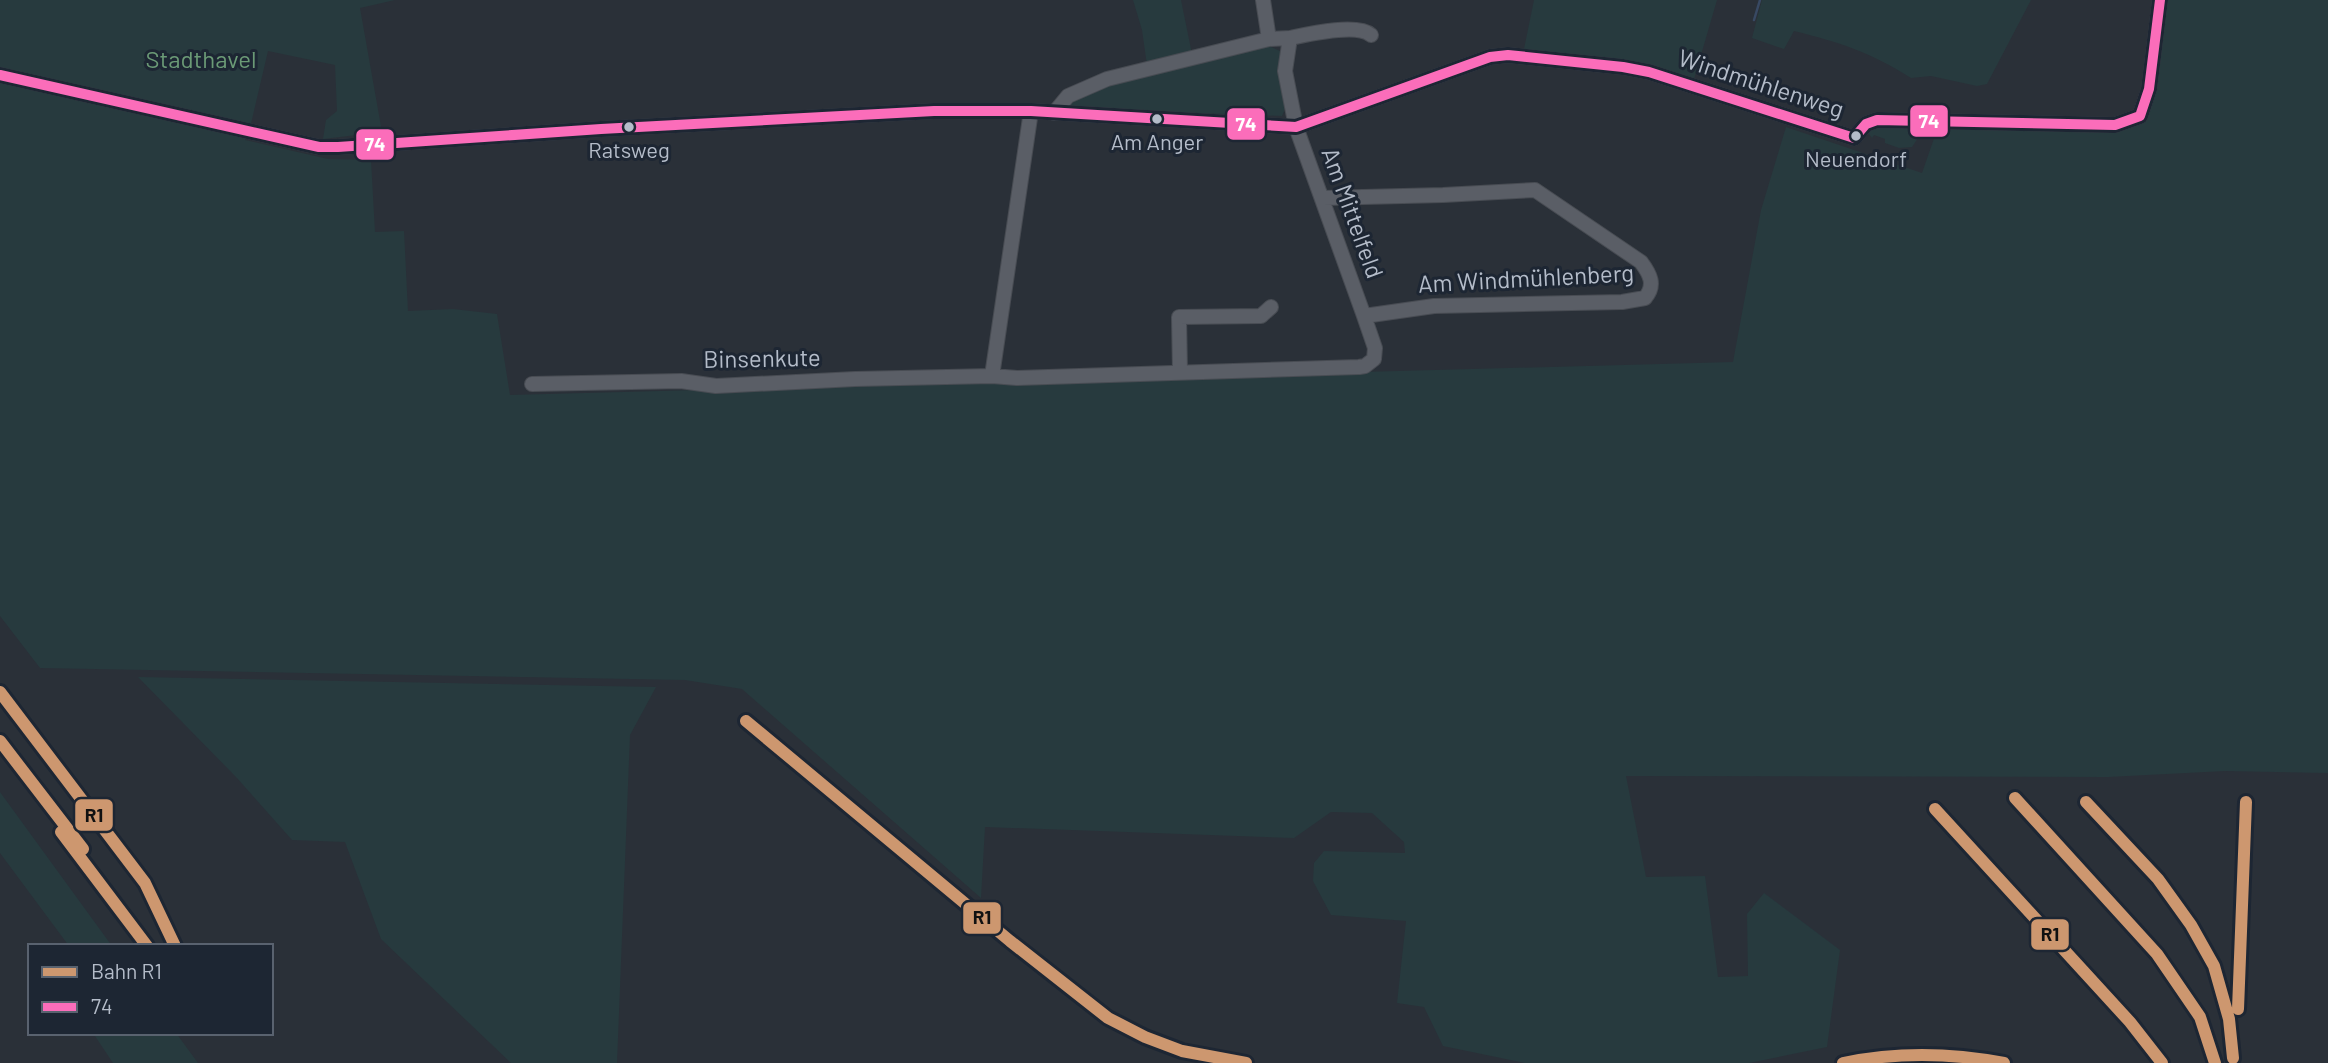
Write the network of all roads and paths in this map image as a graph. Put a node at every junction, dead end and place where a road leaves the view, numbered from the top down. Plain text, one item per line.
1 (1263, 0) edge
2 (2160, 0) edge
3 (1371, 35) dead end
4 (1290, 38) junction
5 (1269, 39) junction
6 (0, 75) edge
7 (1031, 111) junction
8 (1054, 113) junction
9 (1296, 127) junction
10 (1322, 198) junction
11 (1271, 307) dead end
12 (1364, 316) junction
13 (1180, 372) junction
14 (992, 376) junction
15 (532, 384) dead end

1 - 5 street
2 - 9 street, Windmühlenweg
3 - 4 street
4 - 5 street
4 - 9 street
5 - 8 street
6 - 7 street
7 - 8 street
7 - 14 street
8 - 9 street
9 - 10 street, Am Mittelfeld
10 - 12 street, Am Mittelfeld
10 - 12 street, Am Windmühlenberg
11 - 13 street
12 - 13 street, Binsenkute
13 - 14 street, Binsenkute
14 - 15 street, Binsenkute

